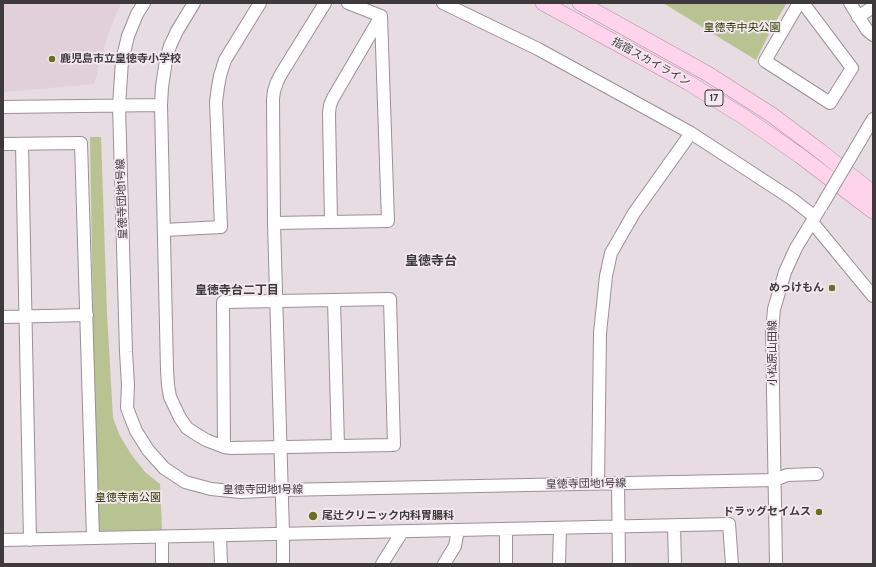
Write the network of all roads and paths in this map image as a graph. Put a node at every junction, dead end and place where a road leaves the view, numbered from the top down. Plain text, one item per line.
1 (144, 3) edge
2 (194, 3) edge
3 (260, 3) edge
4 (324, 3) edge
5 (348, 3) edge
6 (443, 3) edge
7 (543, 3) edge
8 (580, 3) edge
9 (799, 3) edge
10 (803, 3) edge
11 (850, 3) edge
12 (873, 7) edge
13 (381, 16) junction
14 (858, 16) junction
15 (873, 35) edge
16 (161, 105) junction
17 (119, 106) junction
18 (3, 107) edge
19 (873, 119) edge
20 (691, 133) junction
21 (3, 144) edge
22 (22, 144) junction
23 (873, 193) edge
24 (873, 211) edge
25 (816, 215) junction
26 (331, 222) junction
27 (274, 223) junction
28 (164, 230) junction
29 (873, 296) edge
30 (334, 300) junction
31 (276, 301) junction
32 (86, 315) junction
33 (3, 317) edge
34 (25, 317) junction
35 (338, 446) junction
36 (224, 447) junction
37 (280, 447) junction
38 (817, 474) dead end
39 (775, 480) junction
40 (618, 483) junction
41 (598, 484) junction
42 (281, 490) junction
43 (674, 526) junction
44 (618, 527) junction
45 (560, 528) junction
46 (506, 529) junction
47 (458, 530) junction
48 (402, 532) junction
49 (283, 534) junction
50 (220, 536) junction
51 (162, 537) junction
52 (93, 538) junction
53 (3, 540) edge
54 (30, 540) junction
55 (162, 564) edge
56 (221, 564) edge
57 (283, 564) edge
58 (382, 564) edge
59 (444, 564) edge
60 (506, 564) edge
61 (559, 564) edge
62 (619, 564) edge
63 (676, 564) edge
64 (732, 564) edge
65 (776, 564) edge

1 - 17 street, 皇徳寺団地1号線
2 - 16 street
3 - 28 street
4 - 27 street
5 - 13 street
6 - 20 street
7 - 24 main road, 指宿スカイライン / 17
8 - 23 main road, 指宿スカイライン / 17
9 - 10 street
11 - 14 street
12 - 14 street
13 - 26 street
13 - 26 street
14 - 15 street
16 - 17 street
16 - 28 street
17 - 18 street
17 - 42 street, 皇徳寺団地1号線
19 - 25 street, 小松原山田線, bridge
20 - 25 street
20 - 41 street
21 - 22 street
22 - 32 street
22 - 34 street
25 - 29 street
25 - 39 street, 小松原山田線
26 - 27 street
27 - 31 street
28 - 36 street
30 - 31 street
30 - 35 street
30 - 35 street
31 - 36 street
31 - 37 street
32 - 34 street
32 - 52 street
33 - 34 street
34 - 54 street
35 - 37 street
36 - 37 street
37 - 42 street
38 - 39 street, 皇徳寺団地1号線
39 - 40 street, 皇徳寺団地1号線
39 - 65 street, 小松原山田線
40 - 41 street, 皇徳寺団地1号線
40 - 44 street
41 - 42 street, 皇徳寺団地1号線
42 - 49 street
43 - 44 street
43 - 63 street
43 - 64 street
44 - 45 street
44 - 62 street
45 - 46 street
45 - 61 street
46 - 47 street
46 - 60 street
47 - 48 street
47 - 59 street
48 - 49 street
48 - 58 street
49 - 50 street
49 - 57 street
50 - 51 street
50 - 56 street
51 - 52 street
51 - 55 street
52 - 54 street
53 - 54 street

